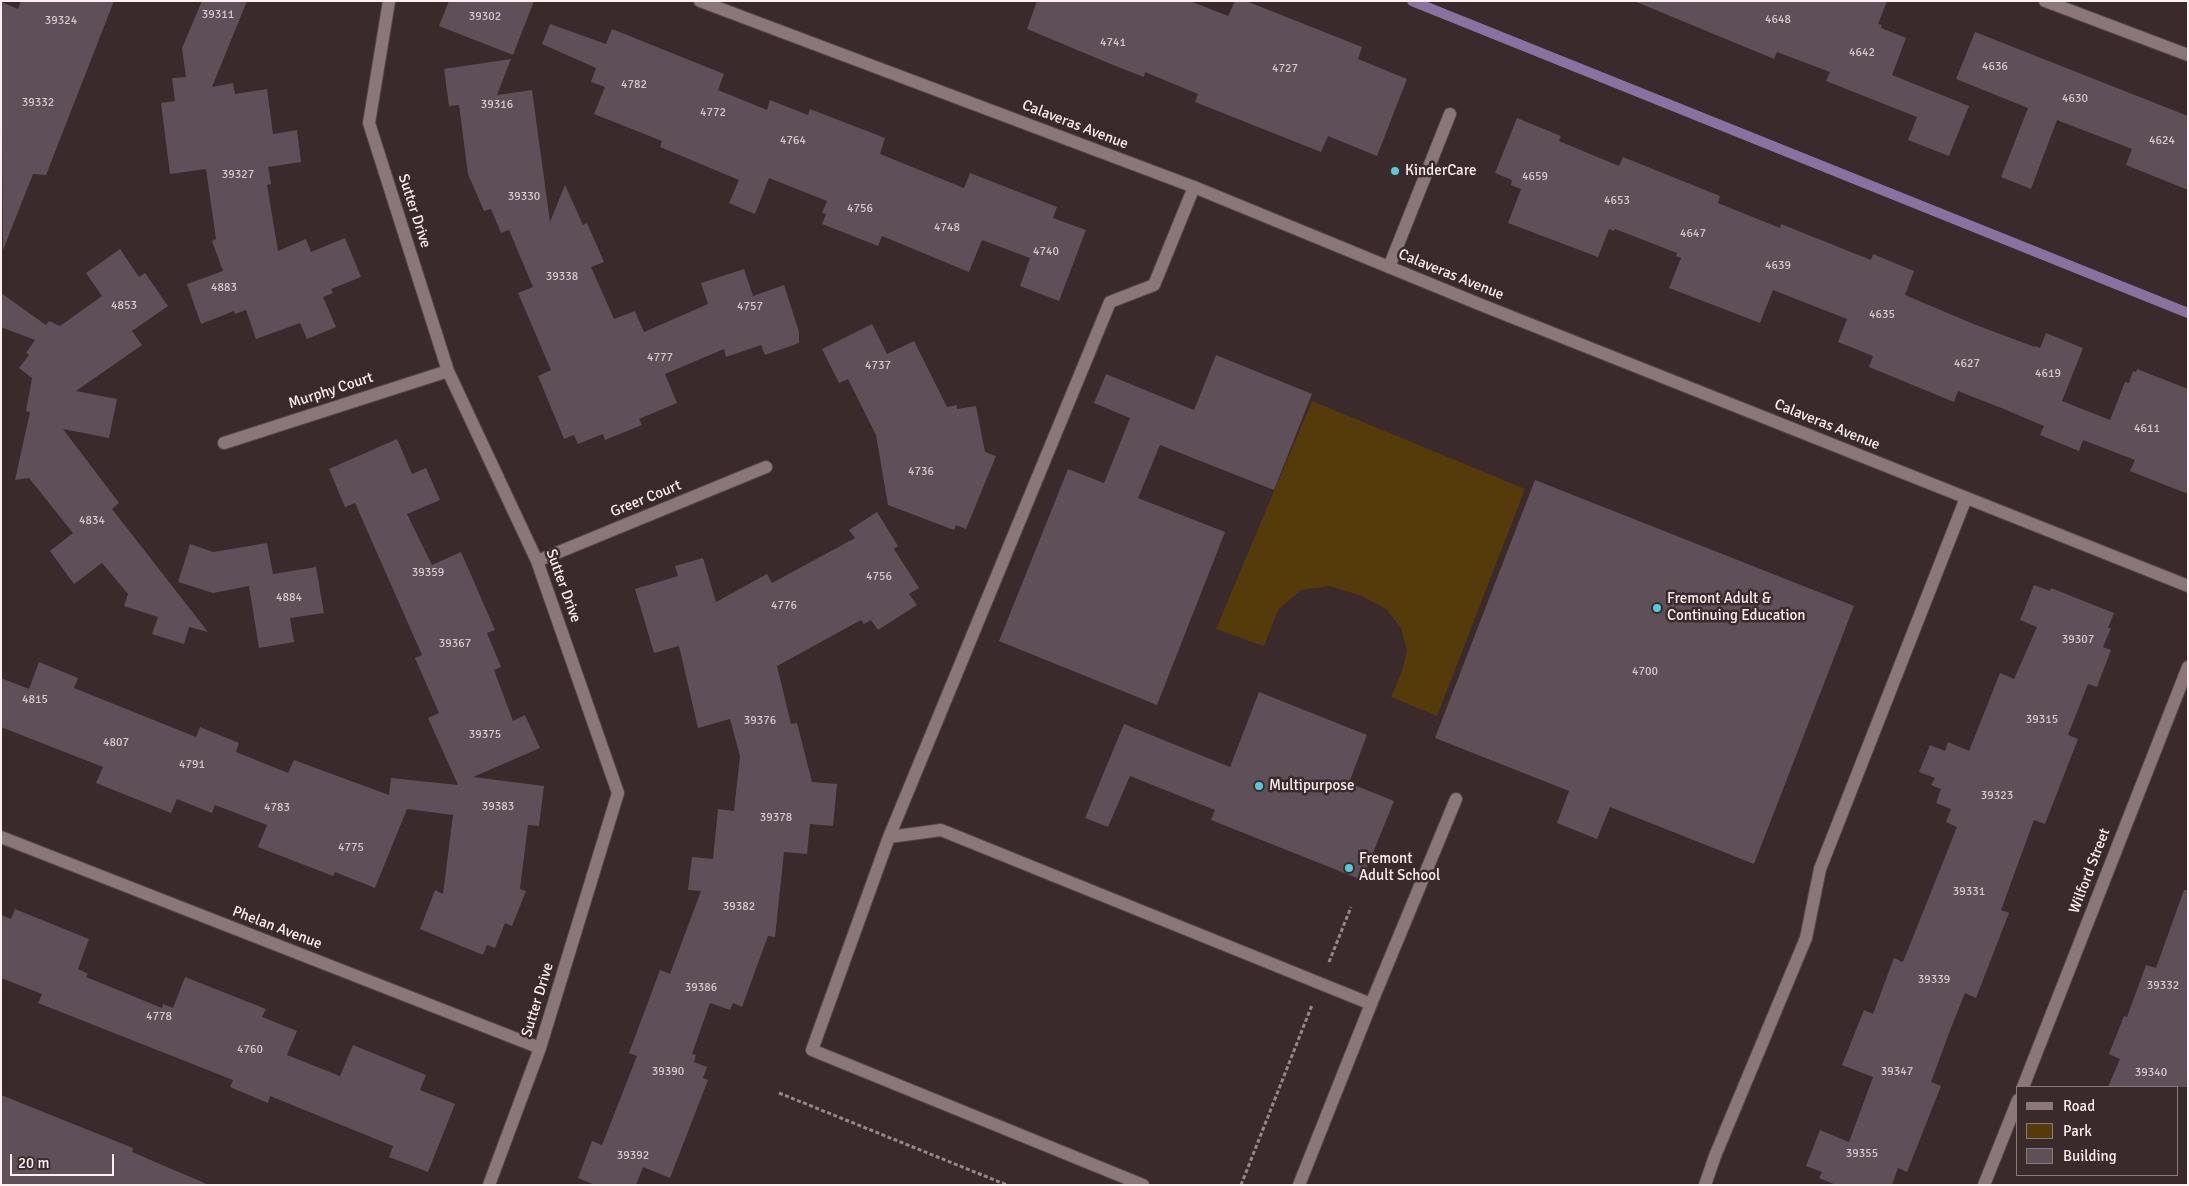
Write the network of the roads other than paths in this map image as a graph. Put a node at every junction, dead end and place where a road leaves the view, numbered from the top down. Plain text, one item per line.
1 (389, 1) edge
2 (700, 1) edge
3 (2046, 1) edge
4 (2188, 55) edge
5 (1450, 114) dead end
6 (1194, 187) junction
7 (1389, 267) junction
8 (448, 371) junction
9 (224, 443) dead end
10 (766, 467) dead end
11 (1966, 498) junction
12 (538, 561) junction
13 (2188, 586) edge
14 (2188, 667) edge
15 (1456, 799) dead end
16 (1, 837) edge
17 (888, 837) junction
18 (1371, 1004) junction
19 (540, 1048) junction
20 (2023, 1086) edge
21 (2016, 1105) edge
22 (489, 1185) edge
23 (1143, 1185) edge
24 (1299, 1185) edge
25 (1705, 1185) edge
26 (1984, 1185) edge

1 - 8 street, Sutter Drive
2 - 6 street, Calaveras Avenue
3 - 4 street
5 - 7 street
6 - 7 street, Calaveras Avenue
6 - 17 street
7 - 11 street, Calaveras Avenue
8 - 9 street, Murphy Court
8 - 12 street, Sutter Drive
10 - 12 street, Greer Court
11 - 13 street, Calaveras Avenue
11 - 25 street
12 - 19 street, Sutter Drive
14 - 20 street, Wilford Street
15 - 18 street
16 - 19 street, Phelan Avenue
17 - 18 street
17 - 23 street
18 - 24 street
19 - 22 street, Sutter Drive
21 - 26 street

